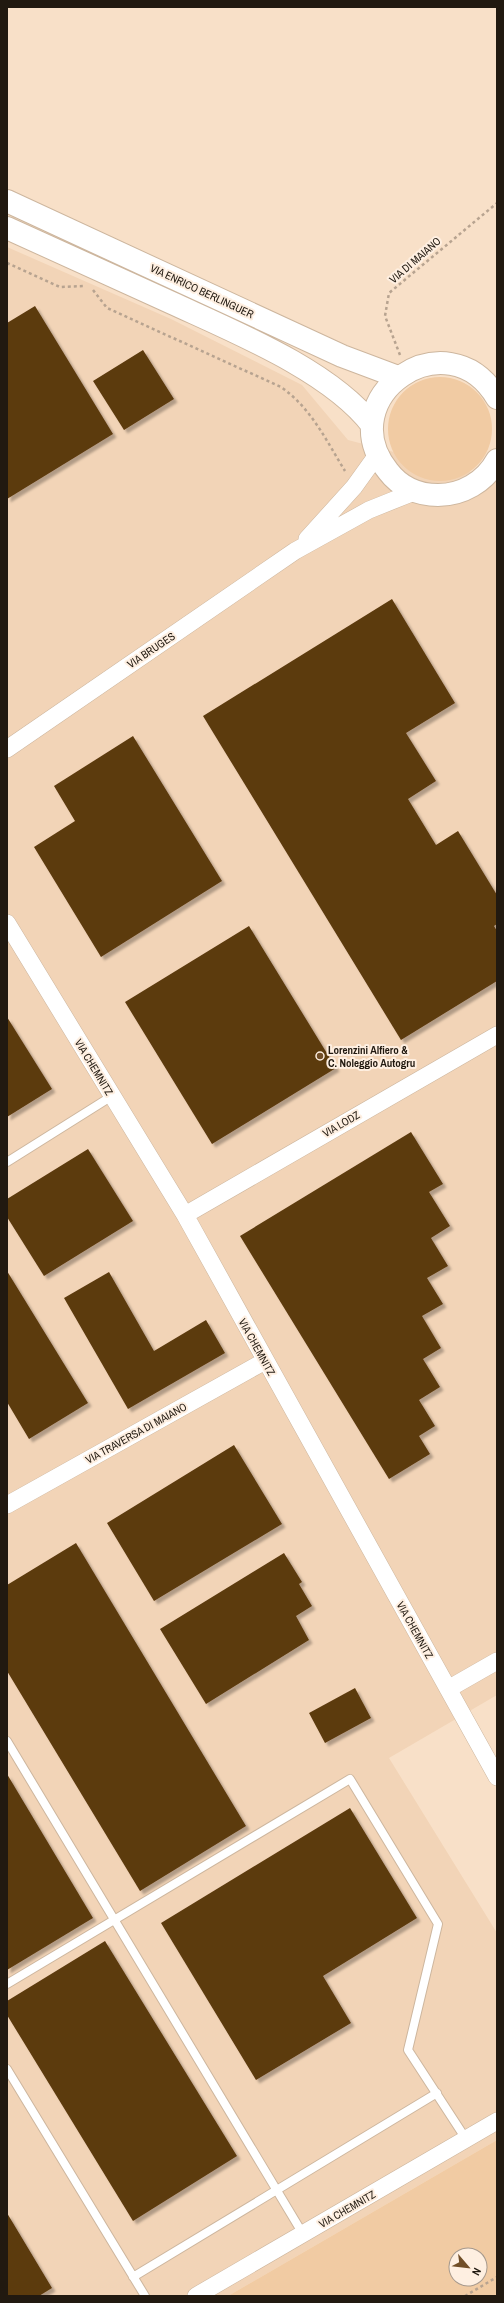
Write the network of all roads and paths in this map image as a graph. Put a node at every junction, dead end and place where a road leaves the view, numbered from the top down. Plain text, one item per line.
1 (7, 201) edge
2 (497, 203) edge
3 (7, 228) edge
4 (7, 263) edge
5 (402, 374) junction
6 (497, 398) edge
7 (372, 425) junction
8 (377, 455) junction
9 (493, 470) edge
10 (354, 487) junction
11 (414, 492) junction
12 (295, 551) junction
13 (7, 749) edge
14 (7, 923) edge
15 (497, 1035) edge
16 (112, 1096) junction
17 (7, 1162) edge
18 (185, 1215) junction
19 (265, 1362) junction
20 (7, 1504) edge
21 (497, 1661) edge
22 (448, 1689) junction
23 (7, 1740) edge
24 (497, 1777) edge
25 (114, 1919) junction
26 (7, 1984) edge
27 (7, 2068) edge
28 (437, 2093) junction
29 (497, 2121) edge
30 (466, 2139) junction
31 (278, 2191) junction
32 (303, 2234) junction
33 (133, 2277) junction
34 (497, 2277) edge
35 (145, 2296) edge
36 (196, 2296) edge
37 (465, 2296) edge

1 - 5 main road, VIA ENRICO BERLINGUER
2 - 5 path, VIA DI MAIANO
3 - 7 main road, VIA ENRICO BERLINGUER
4 - 10 path
5 - 6 main road
5 - 7 main road, VIA ENRICO BERLINGUER
7 - 8 main road, VIA ENRICO BERLINGUER
8 - 10 street, VIA BRUGES
8 - 11 main road, VIA ENRICO BERLINGUER
9 - 11 main road, VIA ENRICO BERLINGUER
10 - 12 street, VIA BRUGES
11 - 12 street, VIA BRUGES
12 - 13 street, VIA BRUGES
14 - 16 street, VIA CHEMNITZ
15 - 18 street, VIA LODZ
16 - 17 lane
16 - 18 street, VIA CHEMNITZ
18 - 19 street, VIA CHEMNITZ
19 - 20 street, VIA TRAVERSA DI MAIANO
19 - 22 street, VIA CHEMNITZ
21 - 22 street
22 - 24 street, VIA CHEMNITZ
23 - 25 lane
25 - 26 lane
25 - 28 lane
25 - 31 lane
27 - 33 lane
28 - 30 lane
28 - 31 lane
29 - 30 street, VIA CHEMNITZ
30 - 32 street, VIA CHEMNITZ
31 - 32 lane
31 - 33 lane
32 - 36 street, VIA CHEMNITZ
33 - 35 lane
34 - 37 path

